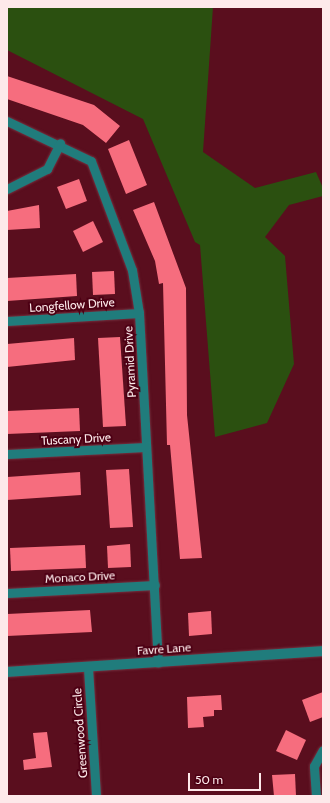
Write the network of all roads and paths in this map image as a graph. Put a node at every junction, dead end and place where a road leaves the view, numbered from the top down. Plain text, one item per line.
1 (7, 121) edge
2 (60, 143) junction
3 (7, 189) edge
4 (139, 313) junction
5 (7, 321) edge
6 (146, 447) junction
7 (7, 454) edge
8 (154, 585) junction
9 (7, 593) edge
10 (323, 651) edge
11 (158, 662) junction
12 (88, 668) junction
13 (7, 672) edge
14 (323, 750) edge
15 (96, 796) edge
16 (316, 796) edge

1 - 2 street, Pyramid Drive
2 - 3 street
2 - 4 street, Pyramid Drive
4 - 5 street, Longfellow Drive
4 - 6 street, Pyramid Drive
6 - 7 street, Tuscany Drive
6 - 8 street, Pyramid Drive
8 - 9 street, Monaco Drive
8 - 11 street, Pyramid Drive
10 - 11 street, Favre Lane
11 - 12 street, Favre Lane
12 - 13 street, Favre Lane
12 - 15 street, Greenwood Circle
14 - 16 street

